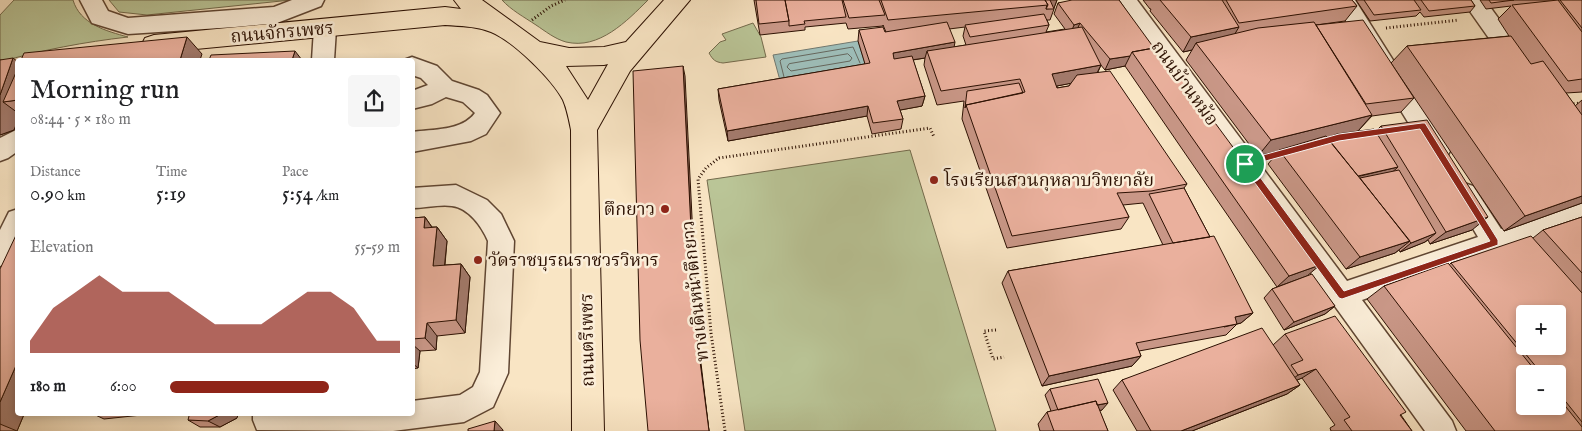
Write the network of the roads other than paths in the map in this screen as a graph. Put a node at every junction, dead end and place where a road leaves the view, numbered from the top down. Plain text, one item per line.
1 (91, 0) edge
2 (313, 0) edge
3 (466, 0) edge
4 (678, 0) edge
5 (1124, 0) edge
6 (1344, 0) edge
7 (1473, 0) edge
8 (325, 29) junction
9 (516, 37) junction
10 (122, 48) edge
11 (632, 50) junction
12 (323, 58) edge
13 (415, 67) edge
14 (1532, 82) edge
15 (444, 87) junction
16 (415, 100) edge
17 (584, 130) junction
18 (15, 140) edge
19 (415, 142) edge
20 (0, 151) edge
21 (415, 198) edge
22 (1582, 212) edge
23 (11, 222) edge
24 (1502, 240) junction
25 (0, 255) edge
26 (1527, 258) edge
27 (1342, 295) junction
28 (415, 414) edge
29 (267, 416) edge
30 (402, 416) edge
31 (588, 431) edge
32 (1442, 431) edge

1 - 2 street
3 - 9 main road, ถนนจักรเพชร
4 - 11 main road
5 - 27 street, ถนนบ้านหม้อ
6 - 24 street
7 - 14 street
8 - 9 main road, ถนนจักรเพชร
8 - 10 main road, ถนนจักรเพชร
8 - 12 street
9 - 11 main road, ถนนจักรเพชร
9 - 17 main road, ถนนตรีเพชร
11 - 17 main road, ถนนตรีเพชร
13 - 15 street
15 - 16 street
15 - 19 street
17 - 31 main road, ถนนตรีเพชร
18 - 20 street
21 - 28 street
22 - 24 street
23 - 25 street
24 - 26 street
24 - 27 street
27 - 32 street, ถนนบ้านหม้อ
29 - 30 street

